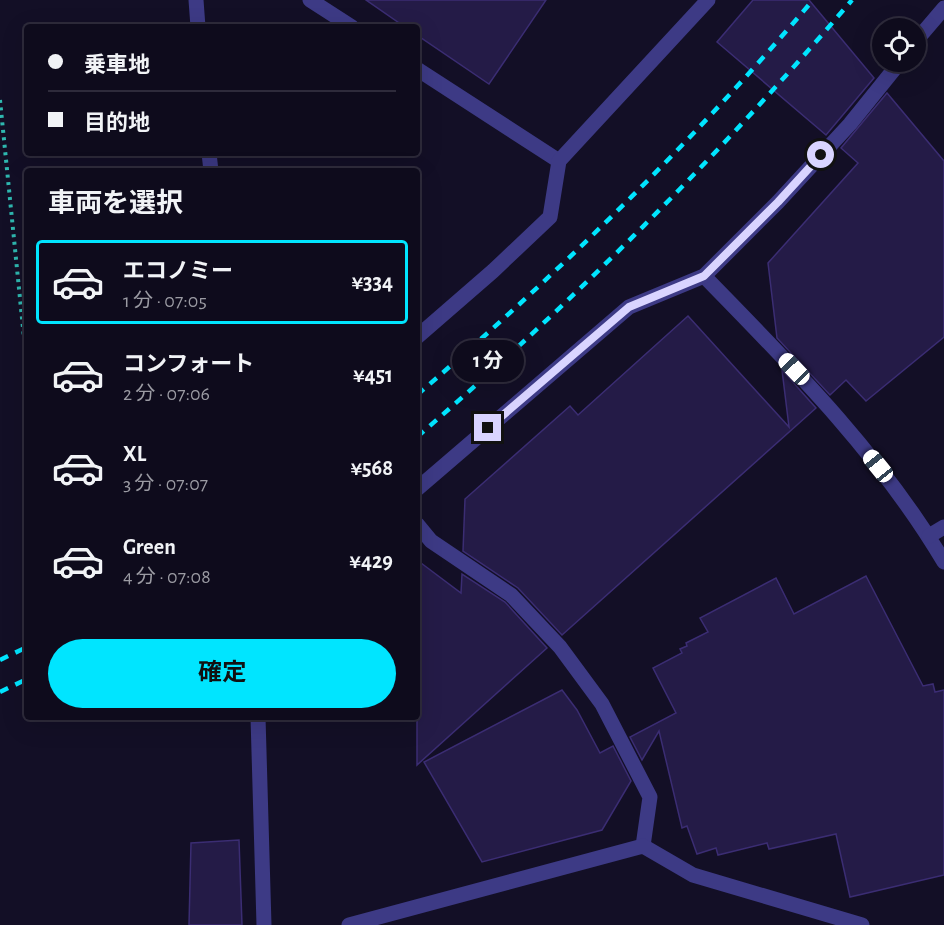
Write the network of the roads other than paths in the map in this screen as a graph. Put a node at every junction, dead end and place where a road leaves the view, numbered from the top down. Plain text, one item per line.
1 (196, 0) edge
2 (310, 0) edge
3 (708, 0) edge
4 (944, 8) edge
5 (198, 24) edge
6 (347, 24) edge
7 (926, 29) edge
8 (420, 71) edge
9 (892, 72) edge
10 (560, 161) junction
11 (704, 276) junction
12 (420, 334) edge
13 (420, 486) edge
14 (944, 527) edge
15 (420, 528) edge
16 (929, 536) junction
17 (944, 562) edge
18 (258, 720) edge
19 (643, 846) junction
20 (264, 925) edge
21 (349, 925) edge
22 (862, 925) edge

1 - 5 street
2 - 6 street
3 - 10 street
4 - 7 street
8 - 10 street
9 - 11 street
10 - 12 street
11 - 13 street
11 - 16 street
14 - 16 street
15 - 19 street
16 - 17 street
18 - 20 street
19 - 21 street
19 - 22 street

